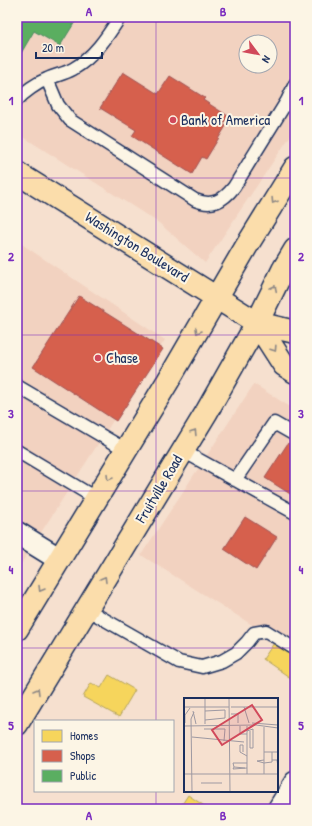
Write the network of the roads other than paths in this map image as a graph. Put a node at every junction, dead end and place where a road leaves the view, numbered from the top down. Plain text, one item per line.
1 (120, 17) edge
2 (47, 79) junction
3 (295, 84) edge
4 (17, 100) edge
5 (295, 168) edge
6 (17, 173) edge
7 (295, 250) edge
8 (217, 297) junction
9 (257, 323) junction
10 (295, 332) edge
11 (295, 372) edge
12 (17, 386) edge
13 (295, 435) edge
14 (126, 450) junction
15 (17, 451) edge
16 (183, 451) junction
17 (235, 480) junction
18 (96, 499) junction
19 (295, 513) edge
20 (17, 533) edge
21 (59, 559) junction
22 (86, 609) junction
23 (17, 629) edge
24 (295, 649) edge
25 (17, 724) edge
26 (295, 783) edge
27 (279, 809) edge

1 - 2 lane
2 - 3 lane
2 - 4 lane
5 -> 8 main road
6 - 8 main road, Washington Boulevard
9 -> 7 main road, Fruitville Road
8 - 9 main road, Washington Boulevard
8 -> 14 main road
9 - 10 main road, Washington Boulevard
9 -> 11 main road, Washington Boulevard
16 -> 9 main road, Fruitville Road
12 - 14 lane
13 - 17 lane
14 -> 18 main road
15 - 18 lane
16 - 17 lane
22 -> 16 main road, Fruitville Road
17 - 19 lane
18 - 21 main road
20 - 21 street
21 -> 23 main road
22 - 24 lane
25 -> 22 main road, Fruitville Road
26 - 27 street

